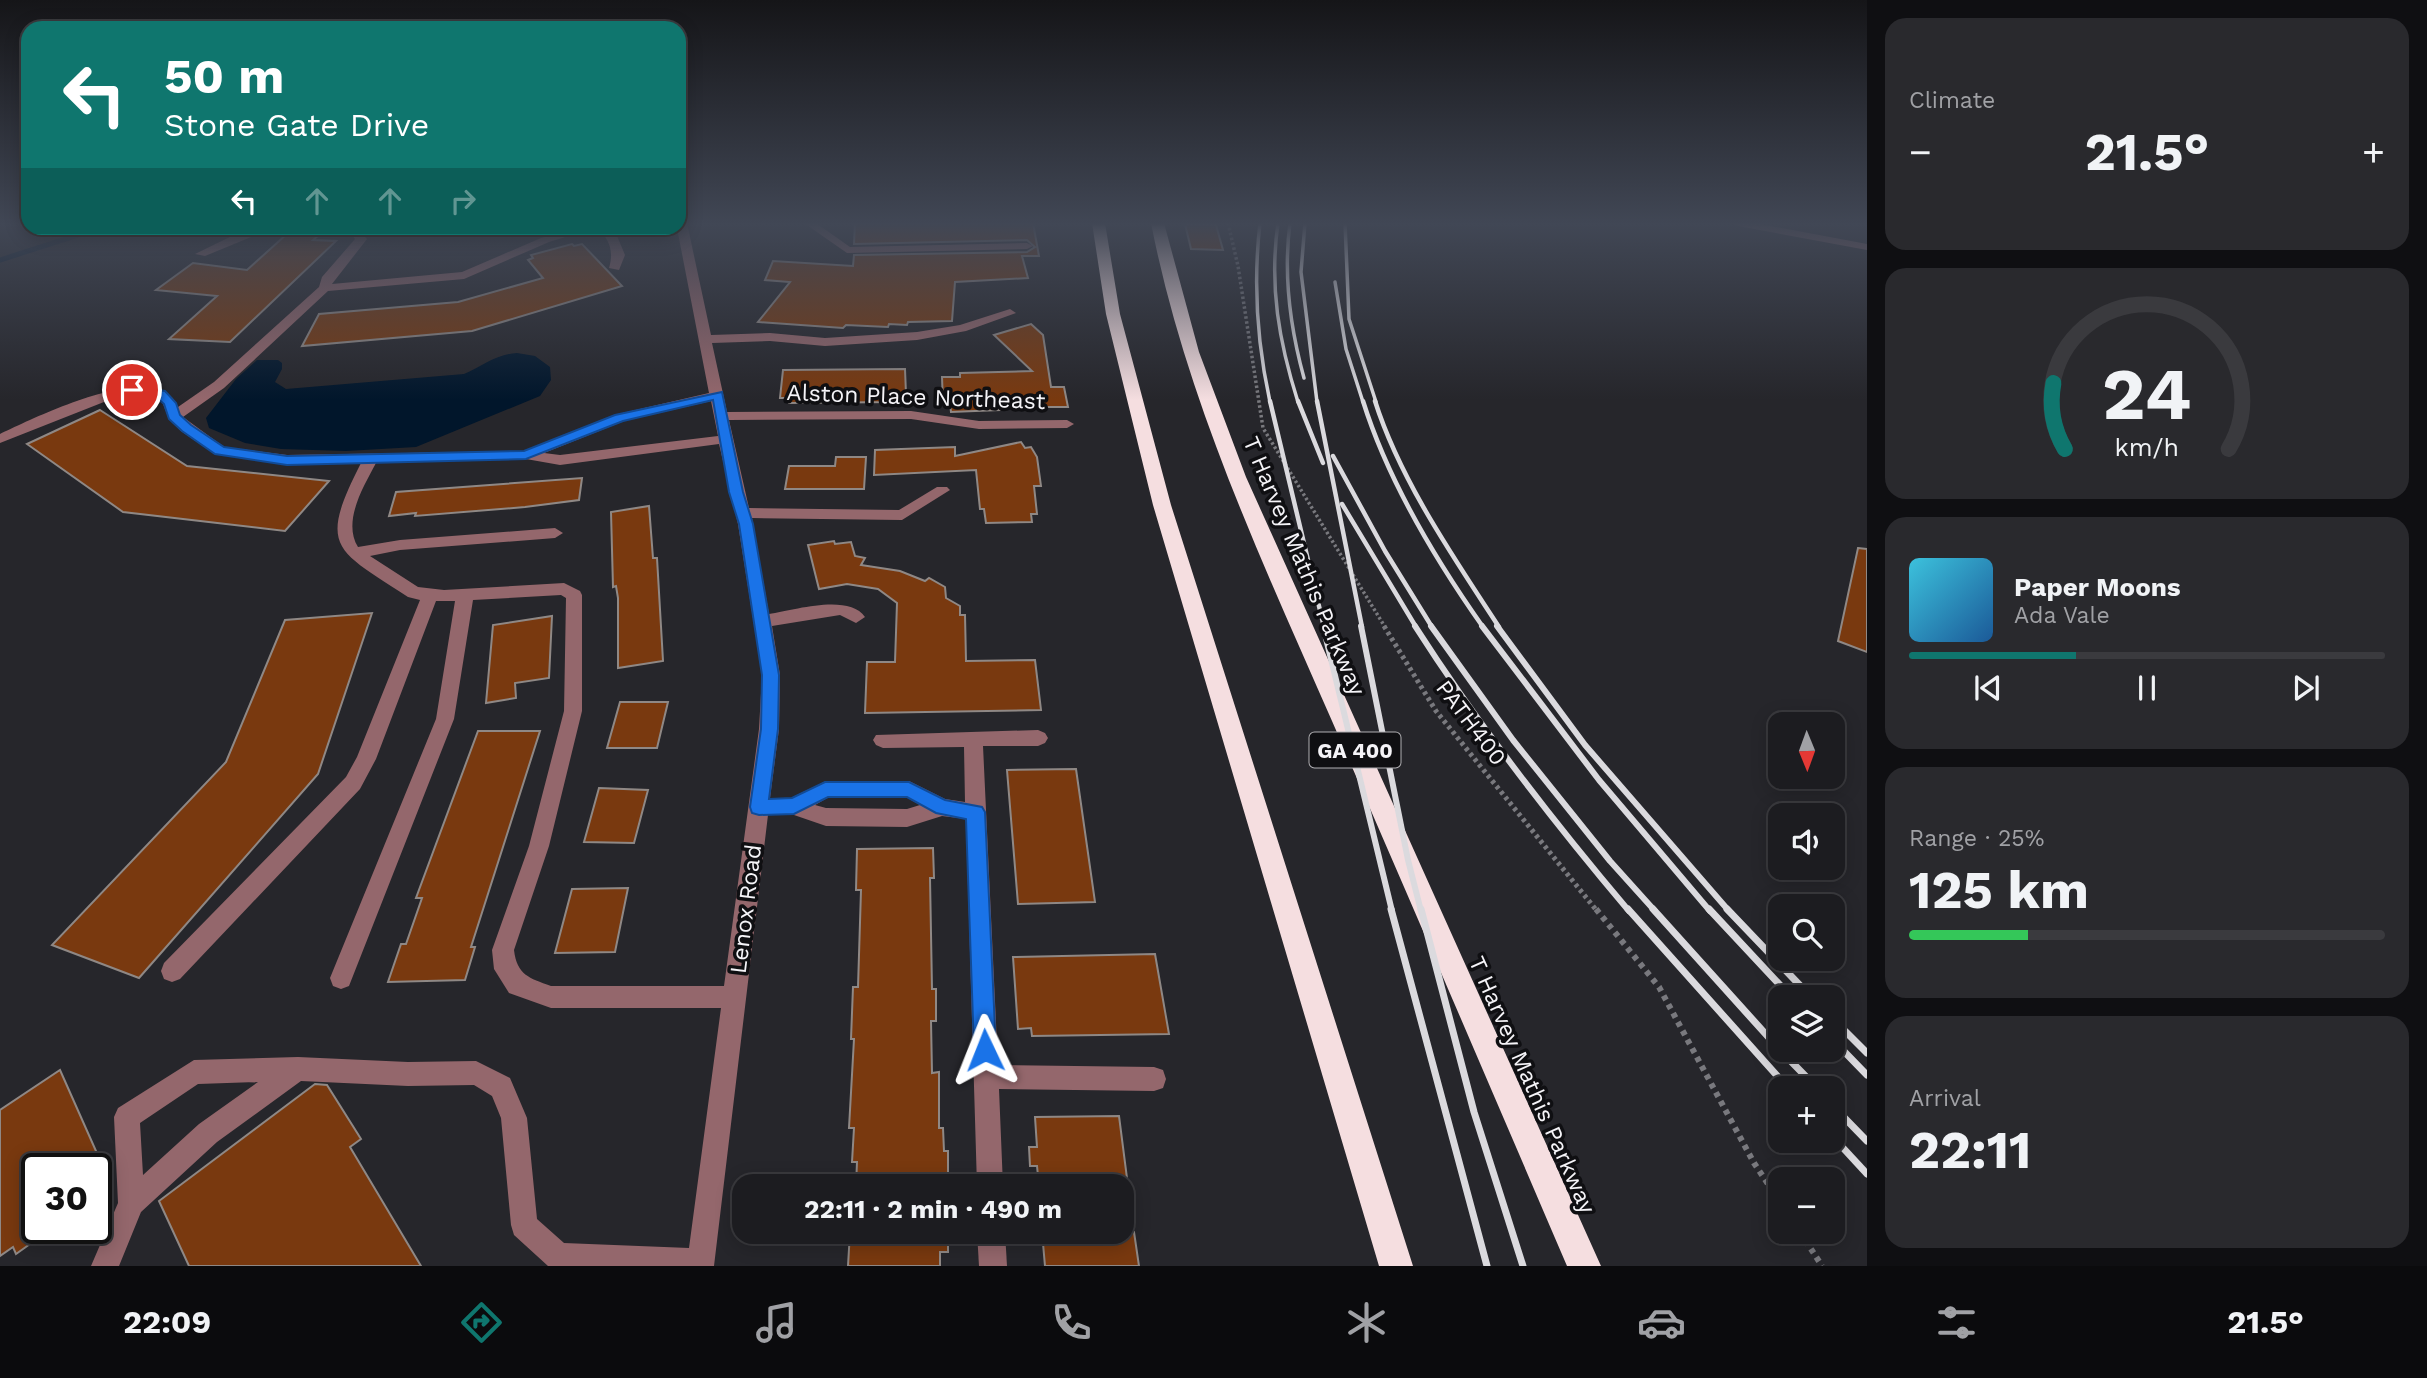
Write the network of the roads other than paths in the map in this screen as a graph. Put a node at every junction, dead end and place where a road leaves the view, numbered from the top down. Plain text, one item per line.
1 (326, 282) edge
2 (388, 282) edge
3 (695, 282) edge
4 (1108, 282) edge
5 (1171, 282) edge
6 (325, 288) junction
7 (1010, 313) dead end
8 (707, 339) junction
9 (718, 395) junction
10 (174, 416) junction
11 (722, 416) junction
12 (1067, 425) dead end
13 (579, 434) junction
14 (0, 439) edge
15 (726, 439) junction
16 (526, 455) junction
17 (582, 457) junction
18 (370, 459) junction
19 (942, 490) dead end
20 (742, 513) junction
21 (555, 533) dead end
22 (354, 553) junction
23 (430, 595) junction
24 (465, 595) junction
25 (856, 617) dead end
26 (762, 621) junction
27 (1038, 738) dead end
28 (973, 739) junction
29 (883, 740) dead end
30 (868, 789) junction
31 (794, 806) junction
32 (759, 807) junction
33 (942, 807) junction
34 (975, 812) junction
35 (867, 817) junction
36 (172, 971) dead end
37 (341, 978) dead end
38 (735, 997) junction
39 (298, 1069) junction
40 (986, 1077) junction
41 (1154, 1079) dead end
42 (990, 1174) edge
43 (131, 1203) junction
44 (992, 1244) edge
45 (700, 1264) edge
46 (104, 1266) edge
47 (993, 1266) edge
48 (1396, 1266) edge
49 (1584, 1266) edge

1 - 6 street
2 - 6 street
3 - 8 street, Lenox Road
4 - 48 highway
5 - 49 highway, T Harvey Mathis Parkway / GA 400
6 - 10 street
7 - 8 street
8 - 9 street, Lenox Road
9 - 11 street, Lenox Road
9 - 13 street
10 - 14 street
10 - 18 street
11 - 12 street, Alston Place Northeast
11 - 15 street, Lenox Road
13 - 16 street
13 - 17 street
15 - 17 street
15 - 20 street, Lenox Road
16 - 17 street
16 - 18 street
18 - 22 street
19 - 20 street
20 - 26 street, Lenox Road
21 - 22 street
22 - 23 street
23 - 24 street
23 - 36 street
24 - 37 street
24 - 38 street
25 - 26 street
26 - 32 street, Lenox Road
27 - 28 street
28 - 29 street
28 - 34 street
30 - 31 street
30 - 33 street
30 - 35 street
31 - 32 street
31 - 35 street
32 - 38 street, Lenox Road
33 - 34 street
33 - 35 street
34 - 40 street
38 - 45 street, Lenox Road
39 - 43 street
39 - 43 street
39 - 45 street
40 - 41 street
40 - 42 street
43 - 46 street
44 - 47 street

